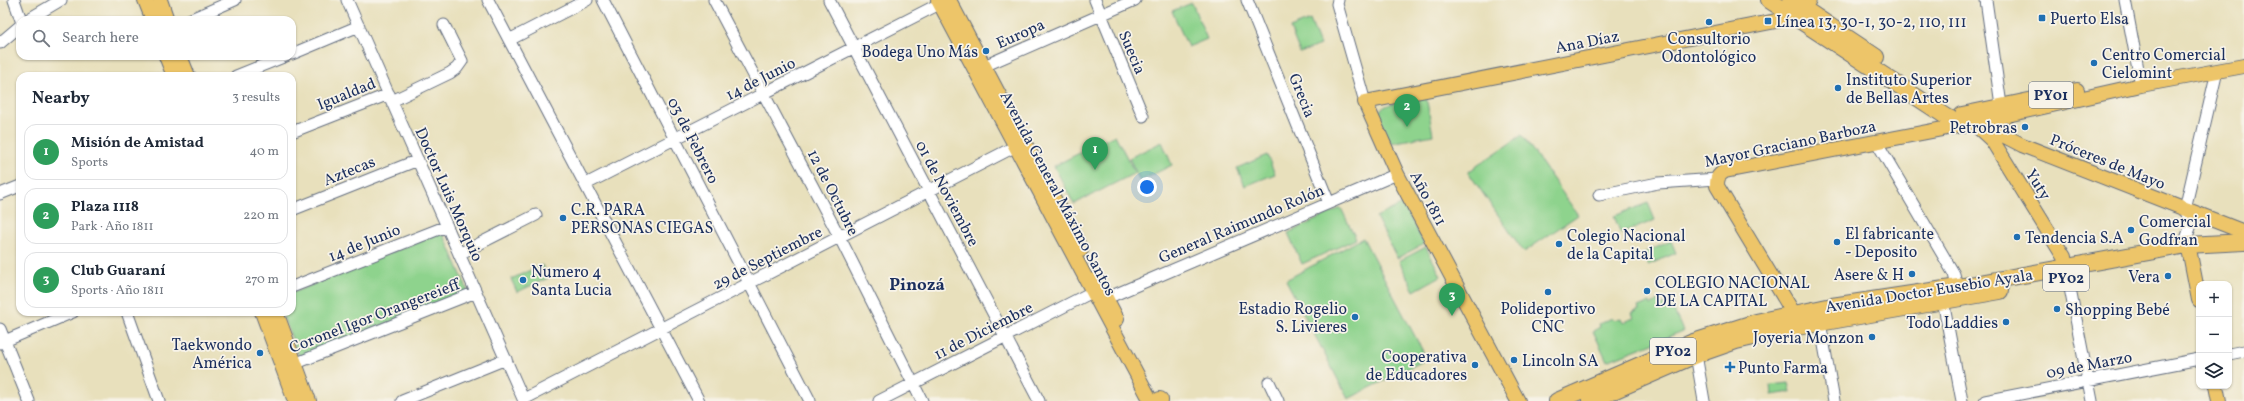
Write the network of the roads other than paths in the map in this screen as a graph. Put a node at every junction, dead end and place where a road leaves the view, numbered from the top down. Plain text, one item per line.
1 (14, 0) edge
2 (61, 0) edge
3 (145, 0) edge
4 (160, 0) edge
5 (235, 0) edge
6 (347, 0) edge
7 (488, 0) edge
8 (587, 0) edge
9 (603, 0) edge
10 (714, 0) edge
11 (829, 0) edge
12 (1095, 0) edge
13 (1135, 0) edge
14 (1247, 0) edge
15 (1338, 0) edge
16 (1769, 0) edge
17 (1986, 0) edge
18 (2125, 0) edge
19 (944, 1) edge
20 (1799, 7) edge
21 (1100, 15) junction
22 (20, 16) edge
23 (34, 16) edge
24 (151, 16) edge
25 (166, 16) edge
26 (198, 16) edge
27 (444, 25) dead end
28 (359, 26) junction
29 (16, 29) edge
30 (509, 40) junction
31 (0, 43) edge
32 (854, 47) junction
33 (296, 52) edge
34 (2244, 58) edge
35 (168, 60) edge
36 (182, 60) edge
37 (276, 60) edge
38 (984, 66) junction
39 (2244, 66) edge
40 (2217, 71) junction
41 (172, 72) edge
42 (186, 72) edge
43 (246, 72) edge
44 (2140, 81) junction
45 (764, 93) junction
46 (390, 97) junction
47 (1365, 102) junction
48 (2001, 111) junction
49 (1143, 116) dead end
50 (1967, 120) junction
51 (296, 131) edge
52 (1993, 136) junction
53 (675, 138) junction
54 (1876, 141) junction
55 (2019, 143) junction
56 (1020, 144) junction
57 (2004, 159) junction
58 (418, 160) junction
59 (1397, 174) junction
60 (1717, 179) junction
61 (586, 184) junction
62 (16, 188) edge
63 (930, 192) junction
64 (0, 194) edge
65 (1599, 195) dead end
66 (1329, 203) junction
67 (296, 208) edge
68 (2185, 209) junction
69 (536, 215) dead end
70 (447, 226) junction
71 (2244, 232) edge
72 (840, 238) junction
73 (2244, 242) edge
74 (2192, 248) junction
75 (459, 254) junction
76 (2067, 273) junction
77 (2196, 281) edge
78 (749, 284) junction
79 (296, 285) edge
80 (476, 292) junction
81 (1959, 293) junction
82 (1099, 295) junction
83 (1942, 296) junction
84 (64, 316) edge
85 (128, 316) edge
86 (264, 316) edge
87 (277, 316) edge
88 (1819, 316) junction
89 (1796, 320) junction
90 (0, 329) edge
91 (661, 330) junction
92 (1005, 337) junction
93 (2, 342) edge
94 (1695, 349) junction
95 (2244, 351) edge
96 (2232, 353) edge
97 (506, 359) junction
98 (2196, 360) edge
99 (289, 366) junction
100 (2088, 381) junction
101 (1269, 382) dead end
102 (913, 384) junction
103 (2217, 389) edge
104 (524, 400) edge
105 (29, 401) edge
106 (159, 401) edge
107 (295, 401) edge
108 (309, 401) edge
109 (402, 401) edge
110 (699, 401) edge
111 (810, 401) edge
112 (879, 401) edge
113 (922, 401) edge
114 (1039, 401) edge
115 (1158, 401) edge
116 (1278, 401) edge
117 (1518, 401) edge
118 (1557, 401) edge
119 (1590, 401) edge
120 (1704, 401) edge
121 (1834, 401) edge
122 (1962, 401) edge
123 (1985, 401) edge
124 (2092, 401) edge
125 (2219, 401) edge

1 - 22 street
2 - 23 street
3 - 24 main road
4 - 25 main road
5 - 26 street
6 - 28 street, Doctor Luis Morquio
7 - 30 street
8 - 30 street
9 - 53 street, 03 de Febrero
10 - 45 street, 12 de Octubre
11 - 32 street, 01 de Noviembre
12 - 21 street, Suecia
13 - 21 street, Europa
14 - 66 street, Grecia
15 - 47 street, Año 1811
16 - 20 highway
17 - 48 street
18 - 44 street
19 - 32 street, 14 de Junio
19 - 38 main road, Avenida General Máximo Santos
19 - 56 main road, Avenida General Máximo Santos
20 - 47 main road, Ana Díaz
20 - 50 highway
20 - 50 highway
21 - 38 street, Europa
21 - 49 street, Suecia
27 - 46 street, Igualdad
28 - 33 street
28 - 46 street, Doctor Luis Morquio
29 - 31 street
30 - 61 street
32 - 45 street, 14 de Junio
32 - 63 street, 01 de Noviembre
34 - 44 main road, PY01
35 - 41 main road
36 - 42 main road
37 - 43 street
38 - 56 main road, Avenida General Máximo Santos
39 - 40 main road, PY01
40 - 44 main road, PY01
40 - 68 street
44 - 48 main road, PY01
45 - 53 street, 14 de Junio
45 - 72 street, 12 de Octubre
46 - 51 street, Igualdad
46 - 58 street, Doctor Luis Morquio
47 - 59 main road, Año 1811
48 - 50 main road, PY01
48 - 52 street
50 - 52 main road, Yuty
50 - 54 main road, Mayor Graciano Barboza
52 - 55 main road, Próceres de Mayo
52 - 57 main road, Yuty
53 - 61 street, 14 de Junio
53 - 78 street, 03 de Febrero
54 - 60 main road, Mayor Graciano Barboza
54 - 81 street
55 - 57 main road
55 - 68 main road, Próceres de Mayo
56 - 63 street, 29 de Septiembre
56 - 82 main road, Avenida General Máximo Santos
57 - 76 main road, Yuty
58 - 67 street, Aztecas
58 - 70 street, Doctor Luis Morquio
59 - 66 street, General Raimundo Rolón
59 - 117 main road, Año 1811
60 - 65 street, Mayor Graciano Barboza
60 - 89 main road
61 - 91 street
62 - 64 street
63 - 72 street, 29 de Septiembre
63 - 92 street, 01 de Noviembre
66 - 82 street, General Raimundo Rolón
68 - 71 main road, Próceres de Mayo
68 - 74 street
69 - 75 street
70 - 75 street, Doctor Luis Morquio
70 - 79 street, 14 de Junio
72 - 78 street, 29 de Septiembre
72 - 102 street, 12 de Octubre
73 - 74 highway, Avenida Doctor Eusebio Ayala / PY02
74 - 76 highway, Avenida Doctor Eusebio Ayala / PY02
74 - 77 main road
75 - 80 street, Doctor Luis Morquio
76 - 81 highway, Avenida Doctor Eusebio Ayala / PY02
76 - 100 street
78 - 91 street, 29 de Septiembre
78 - 111 street, 03 de Febrero
80 - 97 street, Doctor Luis Morquio
80 - 99 street, Coronel Igor Orangereieff
81 - 83 highway, Avenida Doctor Eusebio Ayala / PY02
82 - 92 street, 11 de Diciembre
82 - 115 main road, Avenida General Máximo Santos
83 - 88 highway, Avenida Doctor Eusebio Ayala / PY02
83 - 122 street
84 - 93 street
85 - 106 street
86 - 99 main road
87 - 99 main road
88 - 89 highway, Avenida Doctor Eusebio Ayala / PY02
88 - 121 street
89 - 94 highway, Avenida Doctor Eusebio Ayala / PY02
90 - 93 street
91 - 104 street, 29 de Septiembre
91 - 110 street
92 - 102 street, 11 de Diciembre
92 - 114 street, 01 de Noviembre
93 - 105 street
94 - 118 highway, Avenida Doctor Eusebio Ayala / PY02
94 - 119 highway, Avenida Doctor Eusebio Ayala / PY02
94 - 120 street
95 - 96 street
97 - 104 street, Doctor Luis Morquio
97 - 109 street
98 - 100 street, 09 de Marzo
99 - 107 main road
99 - 108 main road
100 - 123 street, 09 de Marzo
100 - 124 street
101 - 116 street
102 - 112 street, 11 de Diciembre
102 - 113 street, 12 de Octubre
103 - 125 main road

